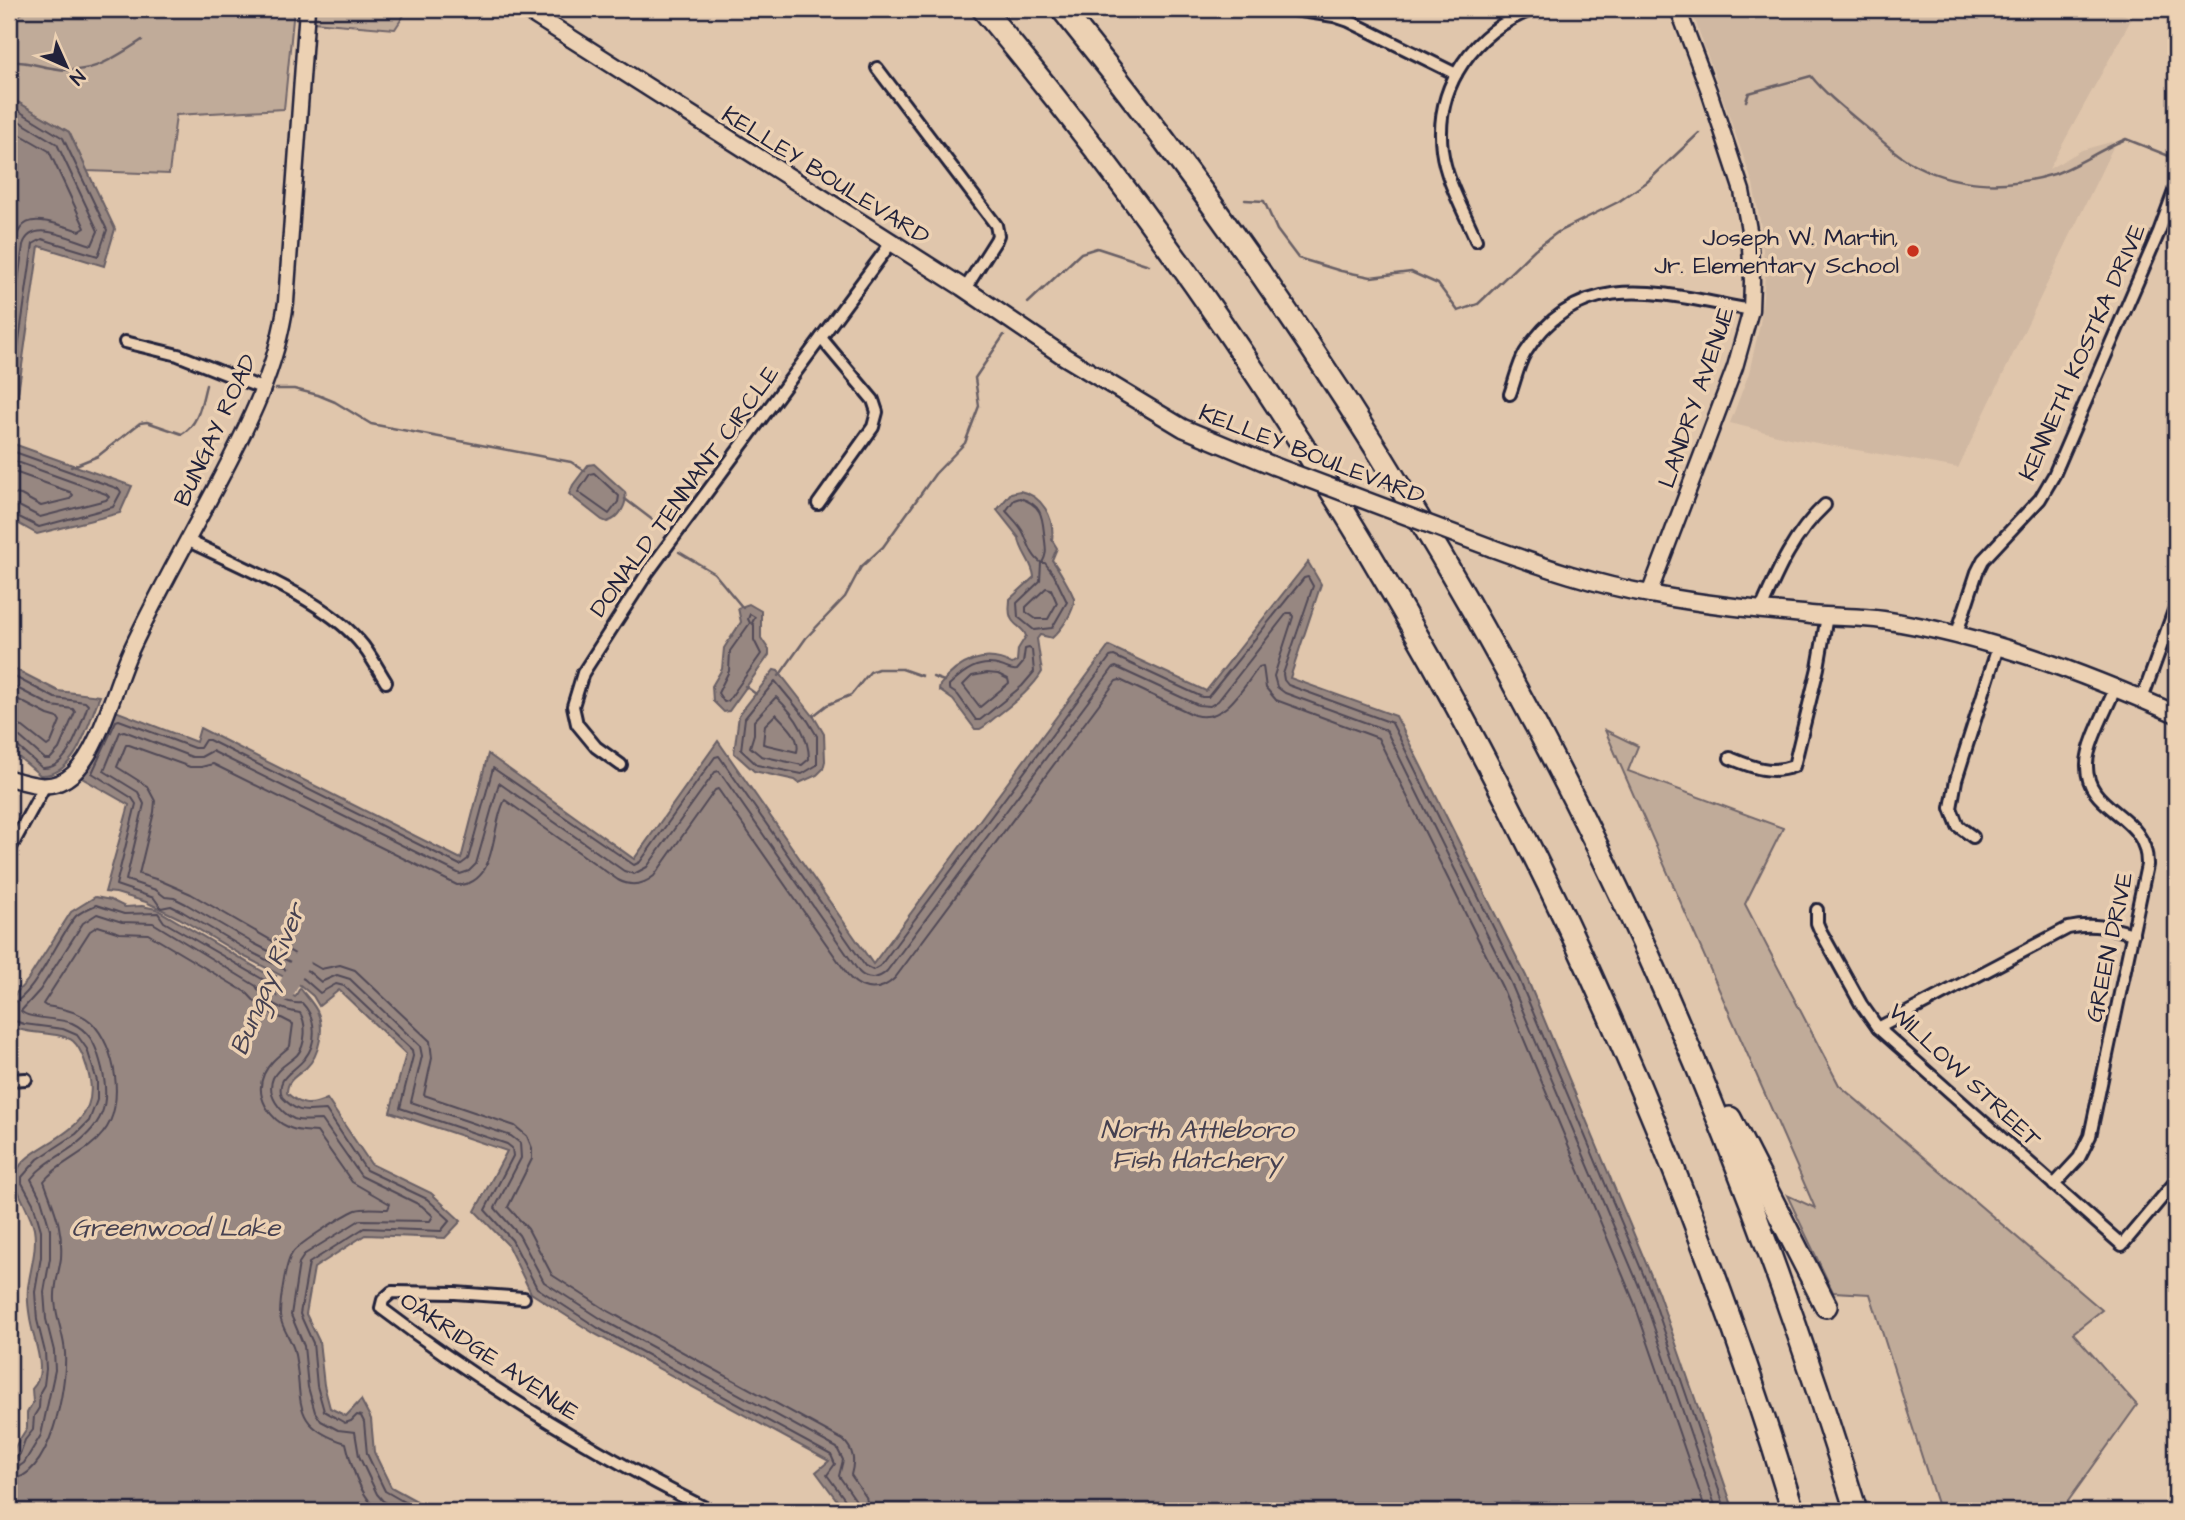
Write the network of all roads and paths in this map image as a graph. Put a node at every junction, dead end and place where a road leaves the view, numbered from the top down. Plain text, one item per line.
1 (307, 9) edge
2 (525, 9) edge
3 (983, 9) edge
4 (1062, 9) edge
5 (1288, 9) edge
6 (1534, 9) edge
7 (1678, 9) edge
8 (877, 68) dead end
9 (1456, 74) junction
10 (2176, 186) edge
11 (1476, 240) dead end
12 (891, 243) junction
13 (965, 289) junction
14 (1751, 310) junction
15 (821, 338) junction
16 (125, 342) dead end
17 (264, 389) junction
18 (1510, 394) dead end
19 (818, 504) dead end
20 (1825, 505) dead end
21 (187, 540) junction
22 (1649, 594) junction
23 (2176, 605) edge
24 (1761, 609) junction
25 (1827, 616) junction
26 (1956, 636) junction
27 (1998, 647) junction
28 (386, 682) dead end
29 (2115, 689) junction
30 (2142, 699) junction
31 (2176, 714) edge
32 (1730, 758) dead end
33 (621, 765) dead end
34 (9, 778) edge
35 (44, 786) junction
36 (1973, 836) dead end
37 (9, 851) edge
38 (1817, 910) dead end
39 (2133, 934) junction
40 (1650, 959) junction
41 (1878, 1028) junction
42 (26, 1079) dead end
43 (9, 1080) edge
44 (2176, 1181) edge
45 (2054, 1185) junction
46 (524, 1298) dead end
47 (1826, 1306) dead end
48 (711, 1511) edge
49 (1793, 1511) edge
50 (1856, 1511) edge

1 - 17 street, BUNGAY ROAD
2 - 12 main road, KELLEY BOULEVARD
3 - 49 highway
4 - 40 highway
5 - 9 street
6 - 9 street
7 - 14 street, LANDRY AVENUE
8 - 13 street
9 - 11 street
10 - 26 street, KENNETH KOSTKA DRIVE
12 - 13 main road, KELLEY BOULEVARD
12 - 15 street, DONALD TENNANT CIRCLE
13 - 22 main road, KELLEY BOULEVARD, bridge
14 - 18 street
14 - 22 street, LANDRY AVENUE
15 - 19 street
15 - 33 street, DONALD TENNANT CIRCLE
16 - 17 street
17 - 21 street, BUNGAY ROAD
20 - 24 street
21 - 28 street
21 - 35 street, BUNGAY ROAD
22 - 24 main road, KELLEY BOULEVARD
23 - 30 street
24 - 25 main road, KELLEY BOULEVARD
25 - 26 main road, KELLEY BOULEVARD
25 - 32 street
26 - 27 main road, KELLEY BOULEVARD
27 - 29 main road, KELLEY BOULEVARD
27 - 36 street
29 - 30 main road, KELLEY BOULEVARD
29 - 39 street, GREEN DRIVE
30 - 31 main road, KELLEY BOULEVARD
34 - 35 street
35 - 37 street
38 - 41 street, WILLOW STREET
39 - 41 street
39 - 45 street, GREEN DRIVE
40 - 47 highway
40 - 50 highway
41 - 45 street, WILLOW STREET
42 - 43 street
44 - 45 street, WILLOW STREET
46 - 48 street, OAKRIDGE AVENUE

